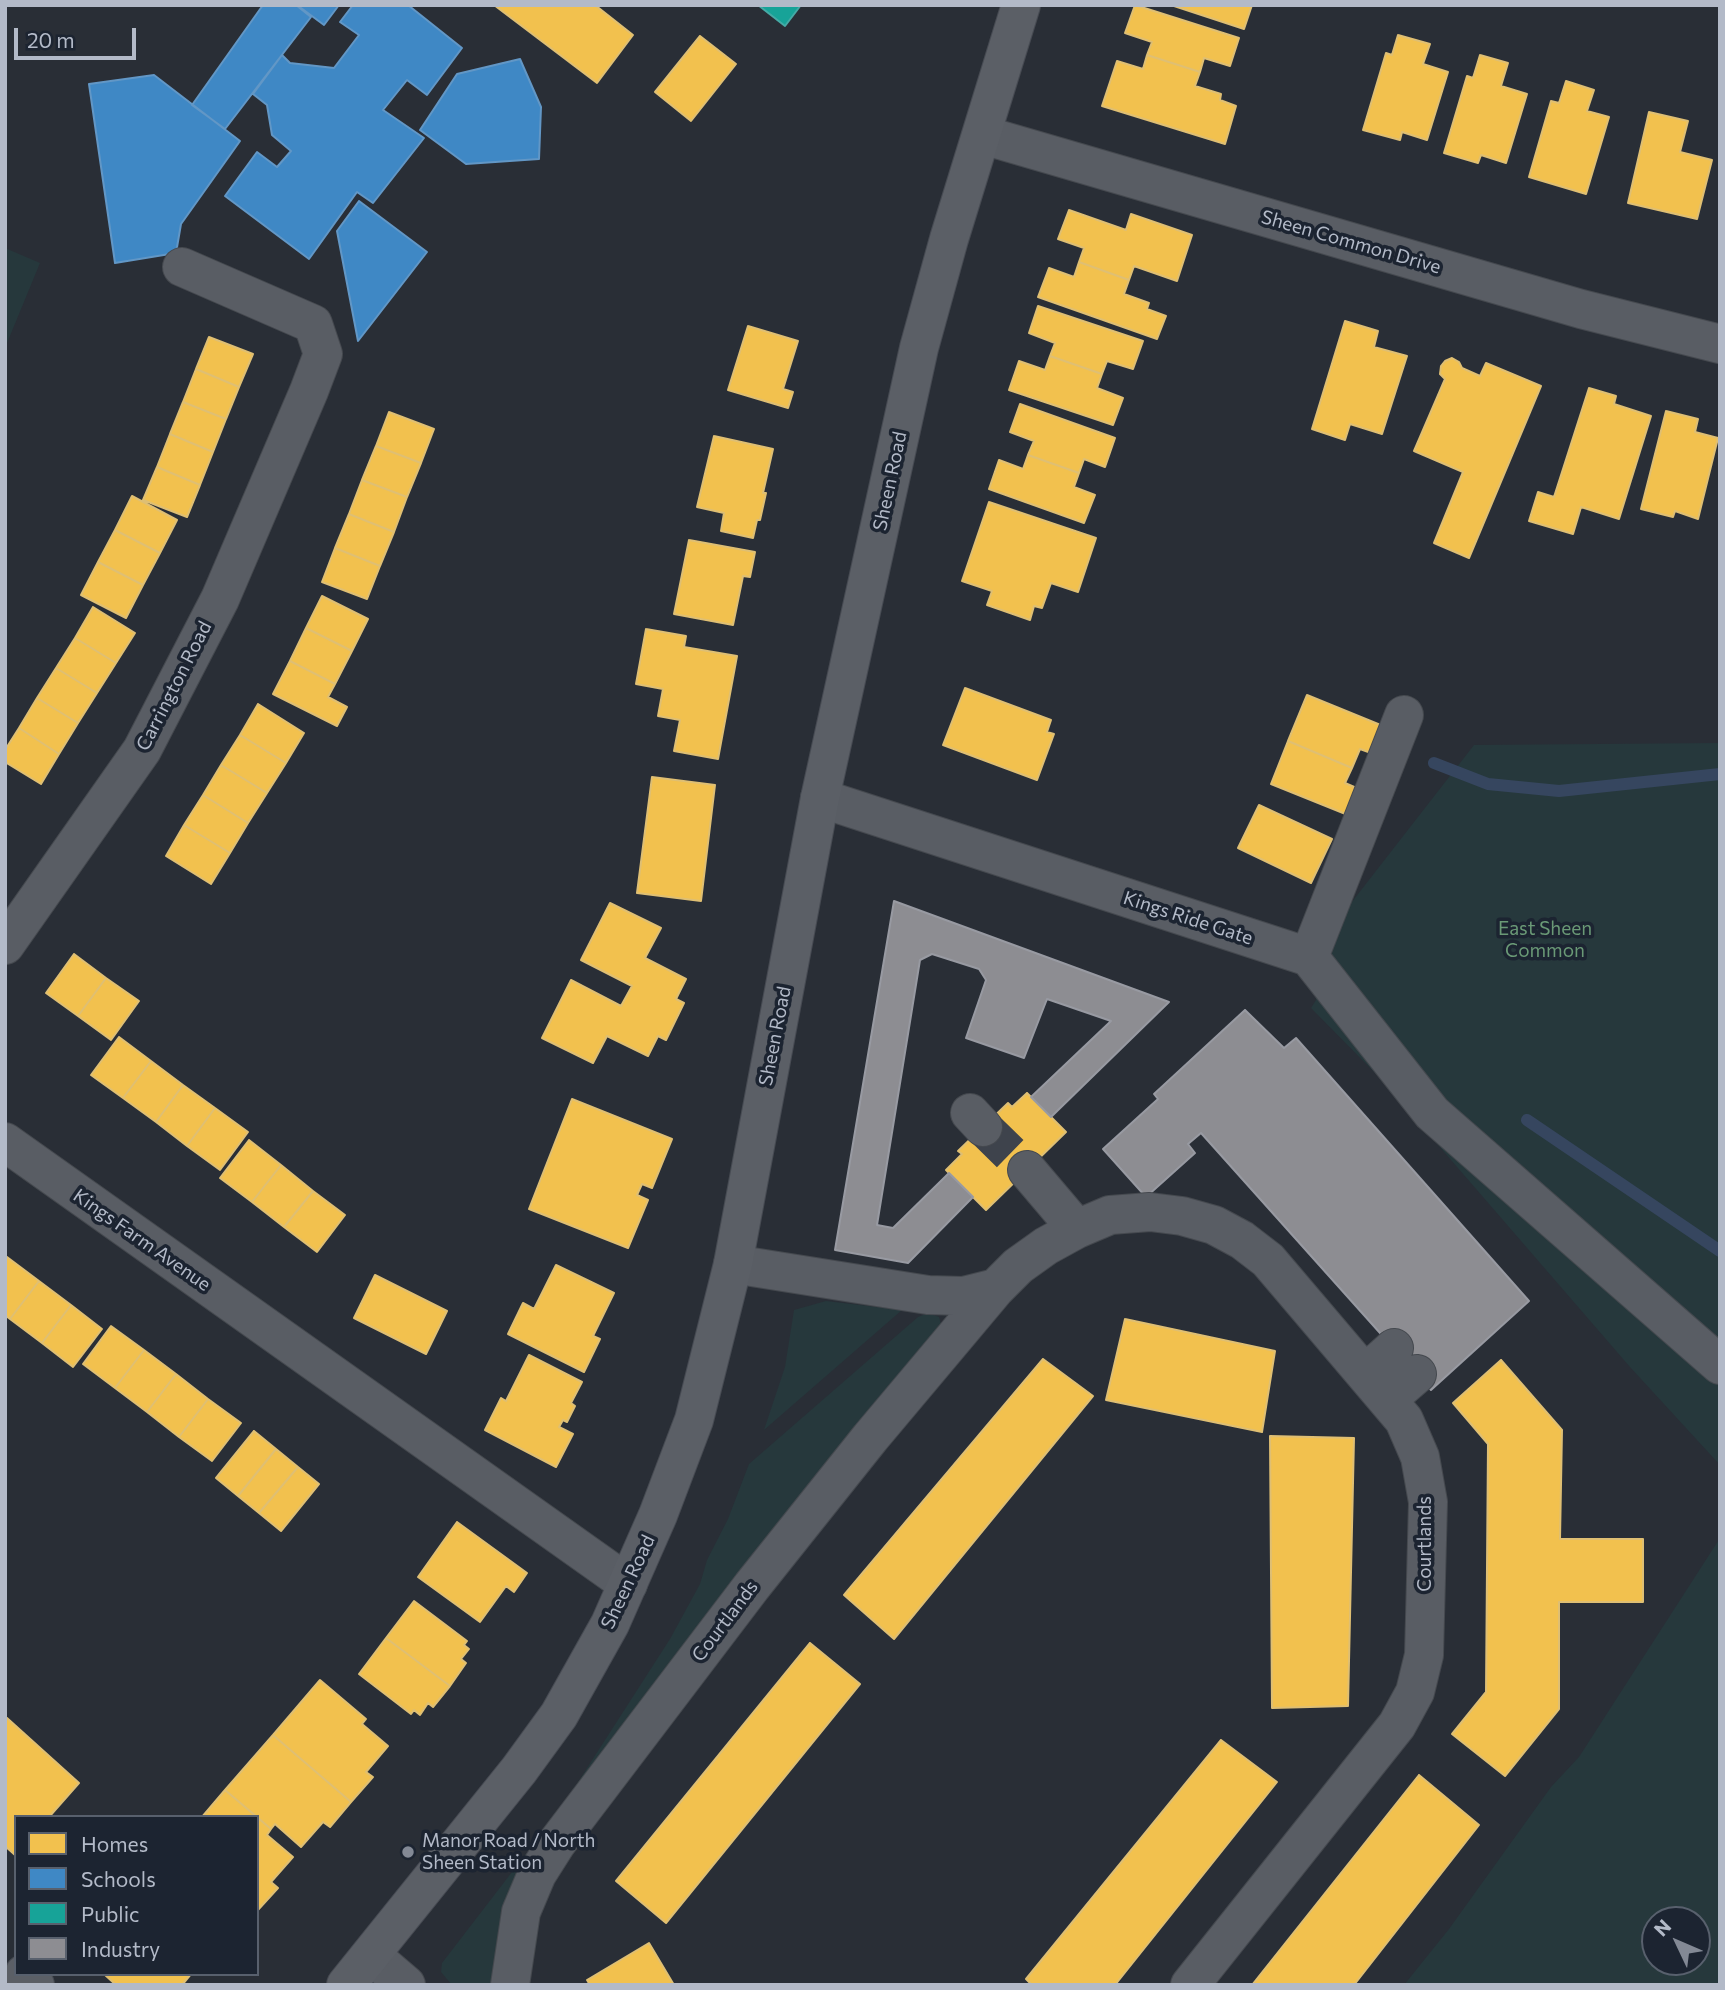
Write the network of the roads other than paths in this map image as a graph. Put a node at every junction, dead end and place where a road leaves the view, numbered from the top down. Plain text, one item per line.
1 (1021, 5) edge
2 (983, 135) junction
3 (182, 267) dead end
4 (1720, 344) edge
5 (1404, 715) dead end
6 (820, 798) junction
7 (5, 945) edge
8 (1309, 957) junction
9 (5, 1142) edge
10 (1027, 1170) tunnel mouth
11 (1077, 1229) junction
12 (733, 1264) junction
13 (996, 1288) junction
14 (1405, 1361) dead end
15 (1720, 1365) edge
16 (1376, 1387) junction
17 (628, 1584) junction
18 (371, 1955) junction
19 (346, 1985) edge
20 (405, 1985) edge
21 (510, 1985) edge
22 (1190, 1985) edge

1 - 2 main road, Sheen Road
2 - 4 street, Sheen Common Drive
2 - 6 main road, Sheen Road
3 - 7 street, Carrington Road
5 - 8 street
6 - 8 street, Kings Ride Gate
6 - 12 main road, Sheen Road
8 - 15 street
9 - 17 street, Kings Farm Avenue
10 - 11 street
11 - 13 street, Courtlands
11 - 16 street, Courtlands
12 - 13 street, Courtlands
12 - 17 main road, Sheen Road
13 - 21 street, Courtlands
14 - 16 street
16 - 22 street, Courtlands
17 - 18 main road, Sheen Road
18 - 19 main road, Sheen Road
18 - 20 street

